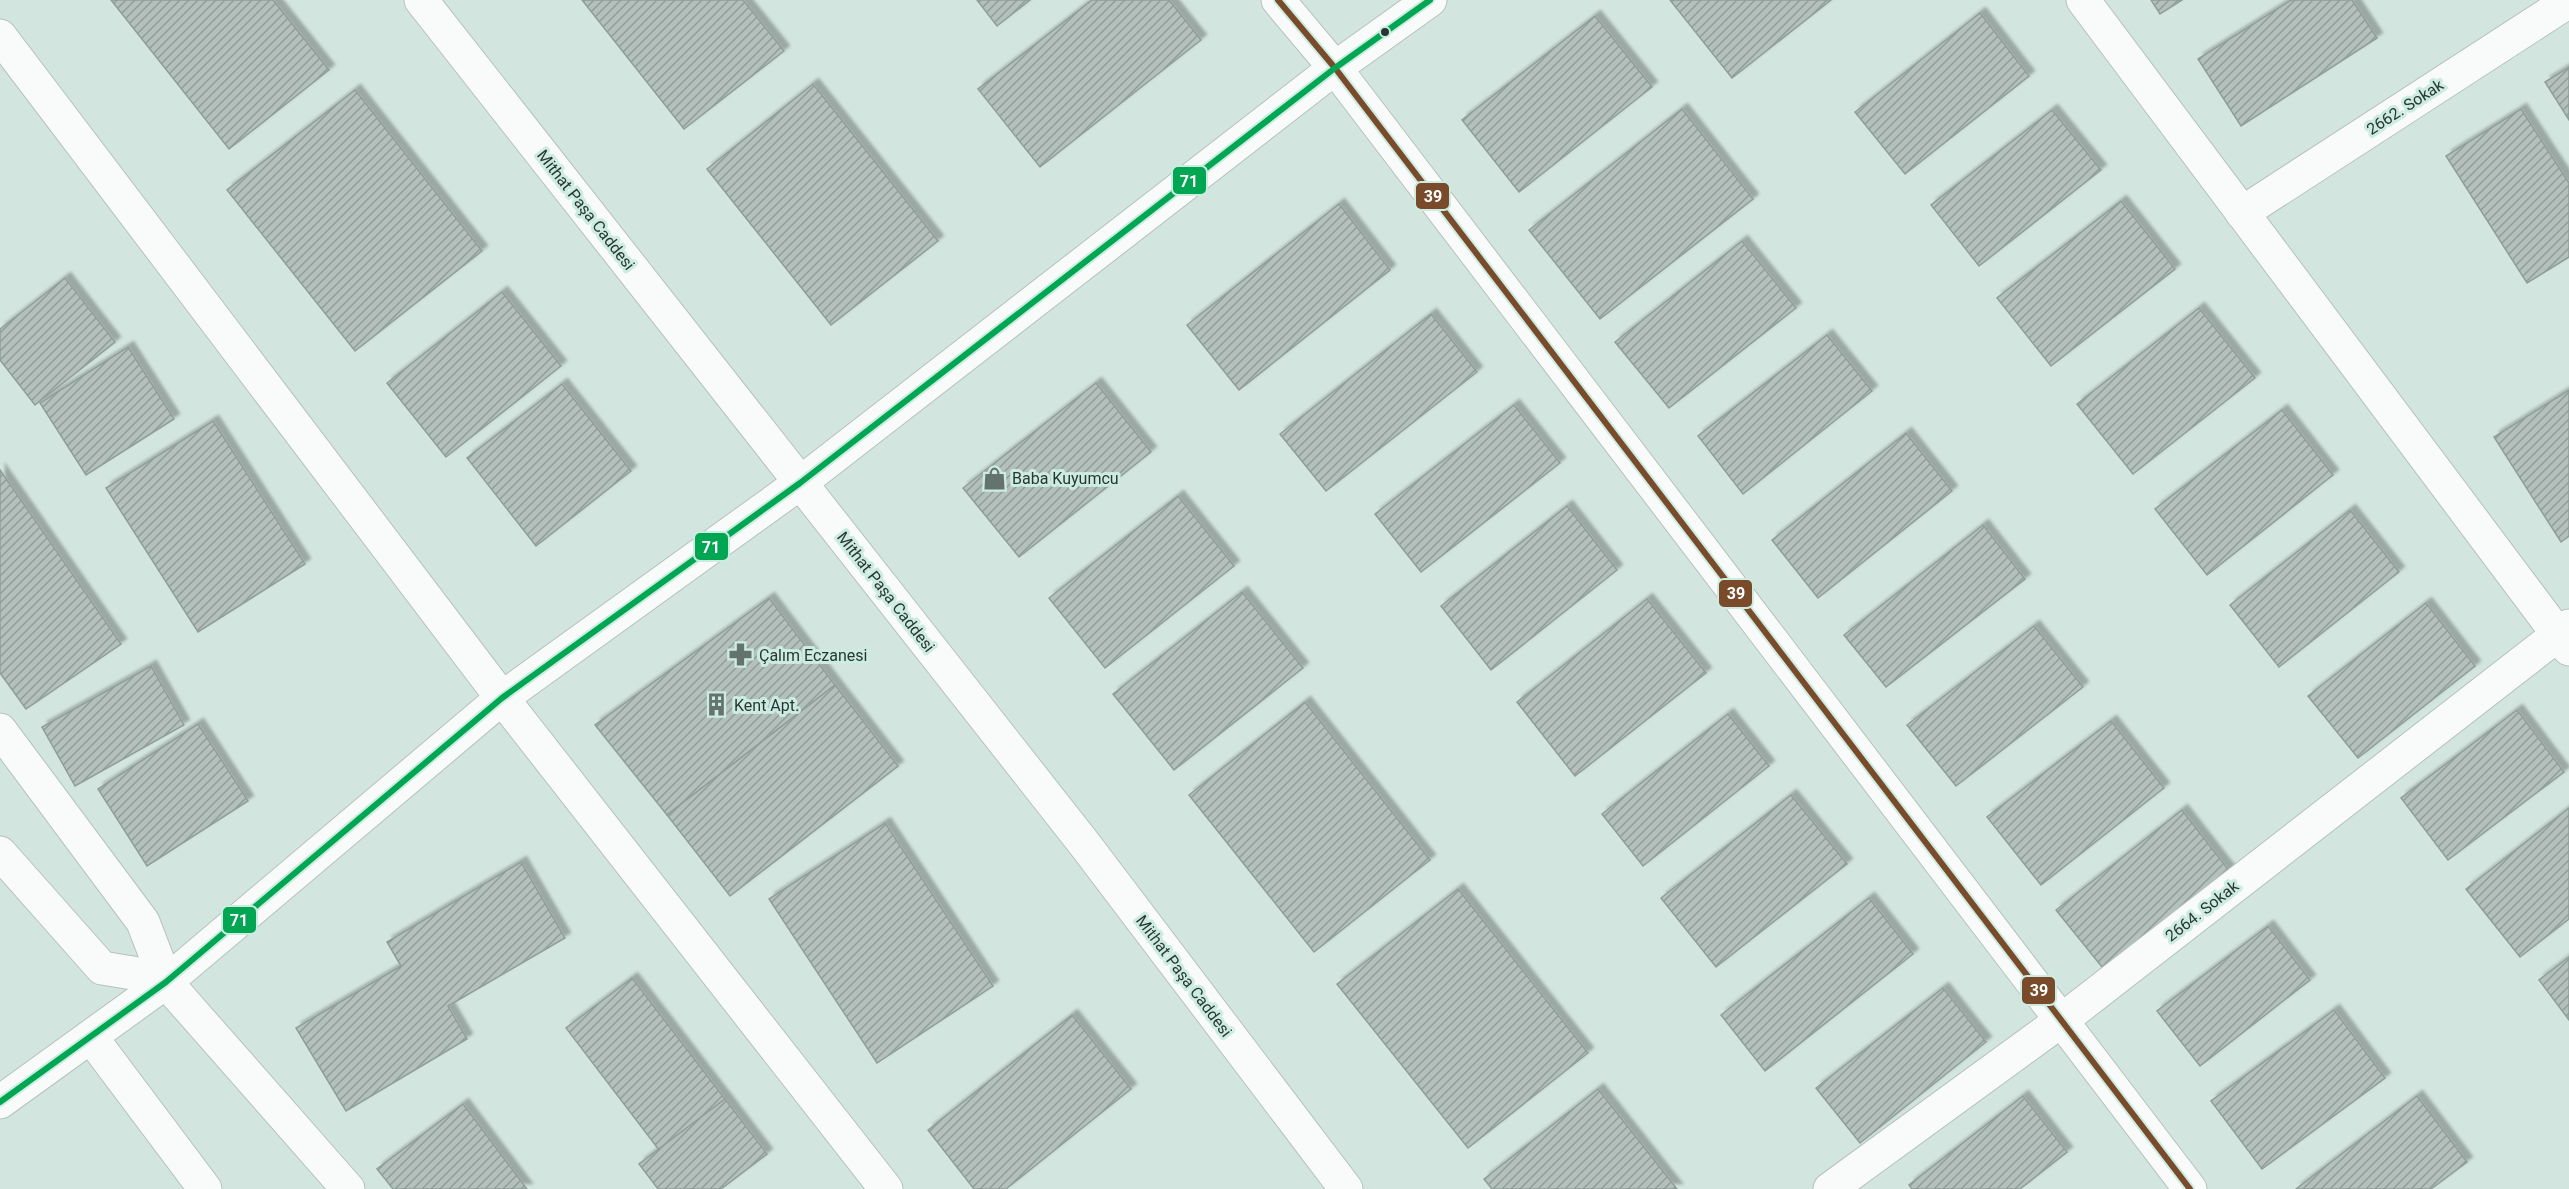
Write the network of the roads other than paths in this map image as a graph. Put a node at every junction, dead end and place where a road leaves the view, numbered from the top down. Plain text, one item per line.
1 (421, 0) edge
2 (1278, 0) edge
3 (1430, 0) edge
4 (2083, 0) edge
5 (2569, 1) edge
6 (0, 36) edge
7 (1335, 68) junction
8 (2242, 213) junction
9 (800, 483) junction
10 (2565, 636) edge
11 (502, 698) junction
12 (0, 730) edge
13 (0, 853) edge
14 (164, 980) junction
15 (2062, 1020) junction
16 (91, 1037) junction
17 (0, 1102) edge
18 (205, 1189) edge
19 (348, 1189) edge
20 (886, 1189) edge
21 (1346, 1189) edge
22 (1830, 1189) edge
23 (2190, 1189) edge

1 - 9 street, Mithat Paşa Caddesi
2 - 7 street
3 - 7 street
4 - 8 street
5 - 8 street, 2662. Sokak
6 - 11 street
7 - 9 street
7 - 15 street
8 - 10 street
9 - 11 street
9 - 21 street, Mithat Paşa Caddesi
10 - 15 street, 2664. Sokak
11 - 14 street
11 - 20 street
12 - 14 street
13 - 14 street
14 - 16 street
14 - 19 street
15 - 22 street, 2664. Sokak
15 - 23 street
16 - 17 street
16 - 18 street

